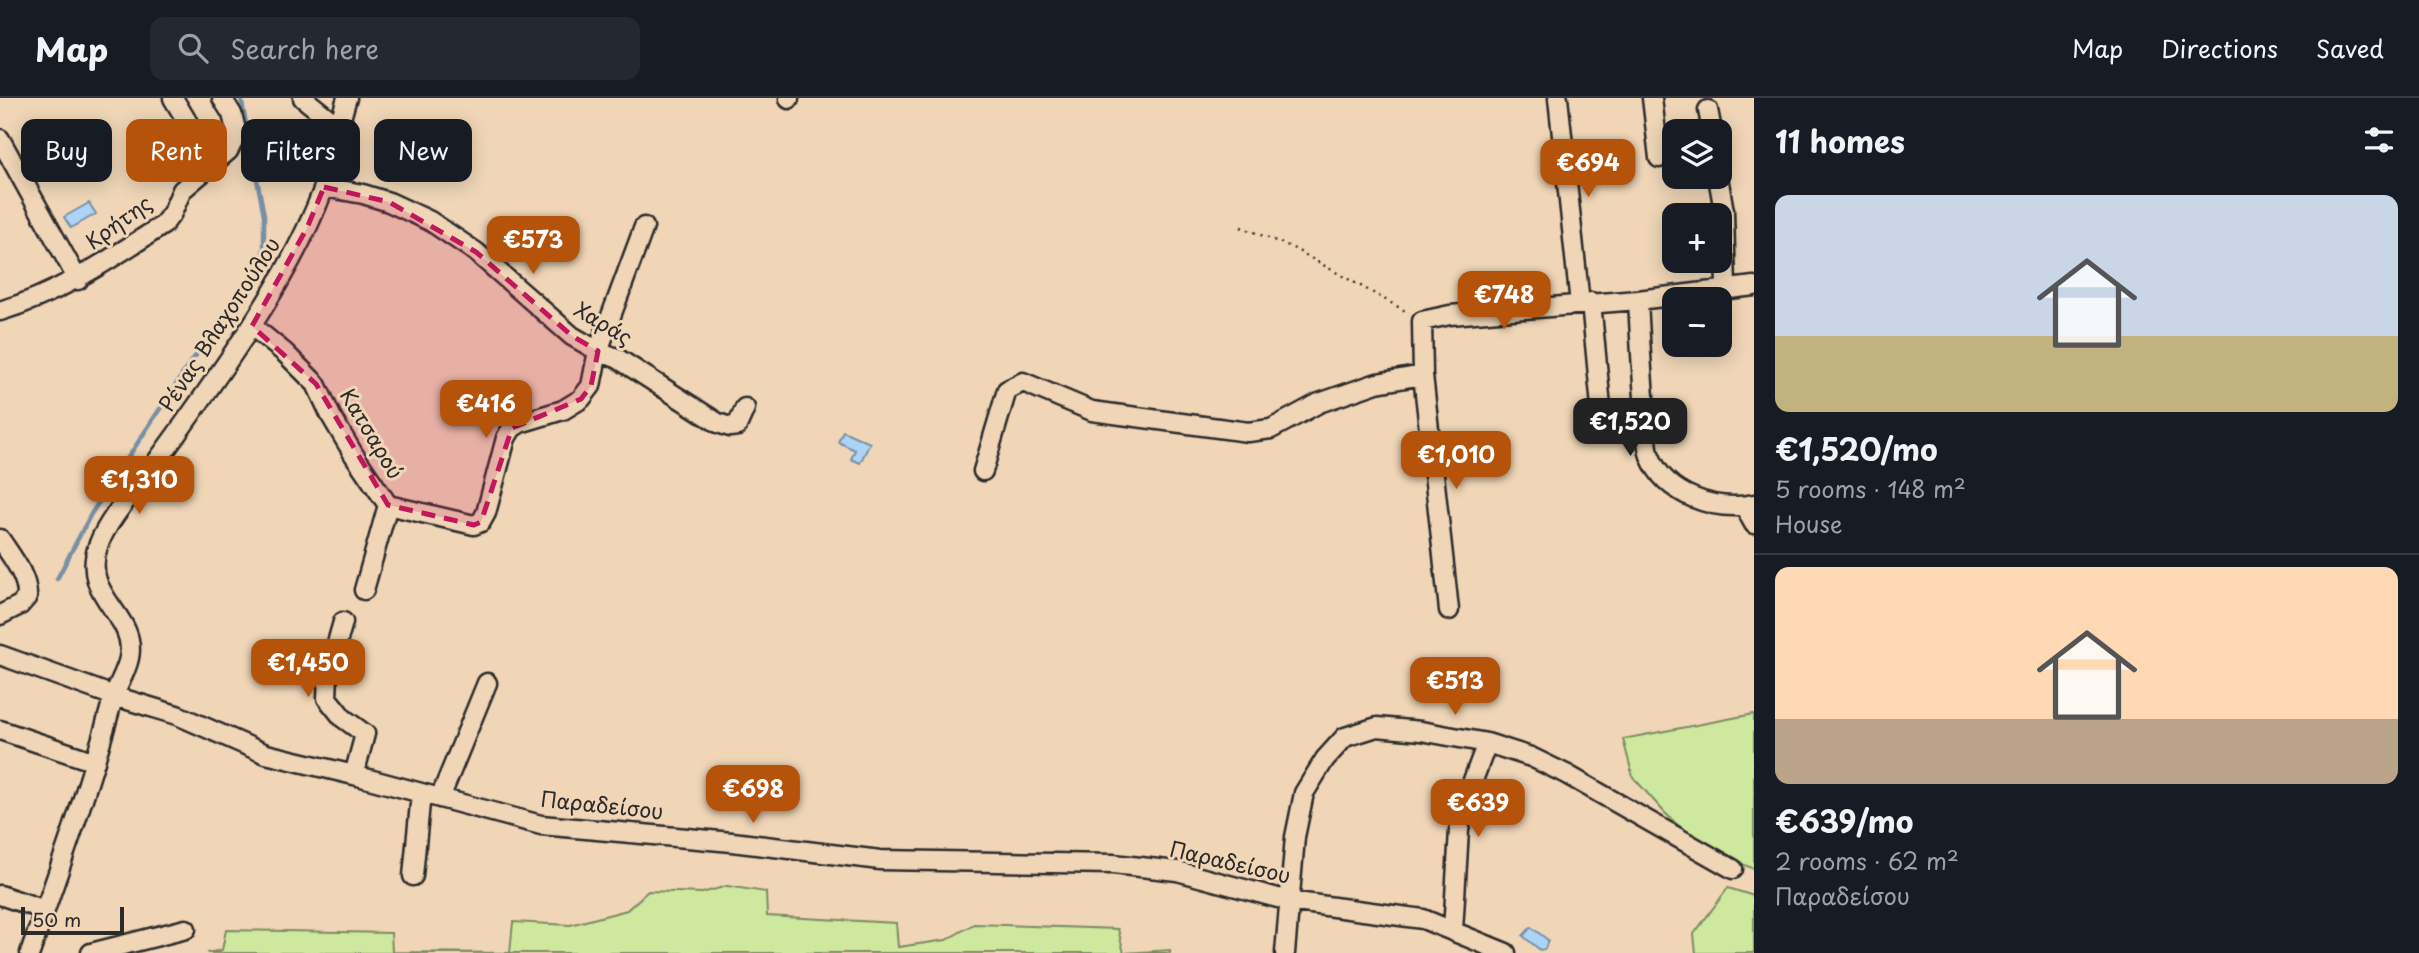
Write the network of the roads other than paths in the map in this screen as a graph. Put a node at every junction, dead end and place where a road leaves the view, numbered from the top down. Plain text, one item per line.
1 (173, 98) edge
2 (222, 98) edge
3 (303, 98) edge
4 (347, 98) edge
5 (1558, 98) edge
6 (1652, 98) edge
7 (1708, 110) dead end
8 (186, 119) edge
9 (329, 119) edge
10 (340, 119) edge
11 (1710, 119) edge
12 (0, 139) edge
13 (227, 152) edge
14 (1659, 158) dead end
15 (191, 182) edge
16 (325, 182) edge
17 (324, 187) junction
18 (1720, 189) edge
19 (644, 227) dead end
20 (78, 280) junction
21 (1754, 286) edge
22 (1726, 287) edge
23 (1732, 288) edge
24 (1662, 297) edge
25 (1638, 300) junction
26 (1585, 303) junction
27 (0, 312) edge
28 (252, 326) junction
29 (598, 351) junction
30 (1423, 375) junction
31 (1601, 407) dead end
32 (745, 408) dead end
33 (983, 471) dead end
34 (388, 505) junction
35 (1749, 505) edge
36 (1754, 524) edge
37 (0, 539) edge
38 (364, 590) dead end
39 (1449, 610) dead end
40 (0, 615) edge
41 (343, 622) dead end
42 (0, 655) edge
43 (487, 683) dead end
44 (114, 696) junction
45 (0, 730) edge
46 (1487, 743) junction
47 (95, 762) junction
48 (354, 775) junction
49 (421, 793) junction
50 (440, 798) junction
51 (1733, 869) dead end
52 (413, 876) dead end
53 (0, 895) edge
54 (1289, 901) junction
55 (45, 910) junction
56 (186, 929) dead end
57 (1453, 930) junction
58 (32, 953) edge
59 (91, 953) edge
60 (1285, 953) edge
61 (1506, 953) edge

1 - 8 street
2 - 13 street, Κρήτης
3 - 9 street
4 - 10 street, Ρένας Βλαχοπούλου
5 - 26 street
6 - 14 street
7 - 11 street
12 - 20 street
15 - 20 street, Κρήτης
16 - 17 street, Ρένας Βλαχοπούλου
17 - 28 street, Ρένας Βλαχοπούλου
17 - 29 street, Χαράς
18 - 22 street
19 - 29 street
20 - 27 street, Κρήτης
21 - 23 street
24 - 25 street
25 - 26 street
25 - 35 street
26 - 30 street
26 - 31 street
28 - 34 street, Κατσαρού
28 - 44 street, Ρένας Βλαχοπούλου
29 - 32 street, Χαράς
29 - 34 street
30 - 33 street
30 - 39 street
34 - 38 street, Κατσαρού
35 - 36 street
37 - 40 street
41 - 48 street
42 - 44 street, Παραδείσου
43 - 50 street
44 - 47 street, Ρένας Βλαχοπούλου
44 - 48 street, Παραδείσου
45 - 47 street
46 - 51 street
46 - 54 street
46 - 57 street
47 - 55 street, Ρένας Βλαχοπούλου
48 - 49 street, Παραδείσου
49 - 50 street, Παραδείσου
49 - 52 street
50 - 54 street, Παραδείσου
53 - 55 street
54 - 57 street, Παραδείσου
54 - 60 street
55 - 58 street, Ρένας Βλαχοπούλου
56 - 59 street
57 - 61 street, Παραδείσου

